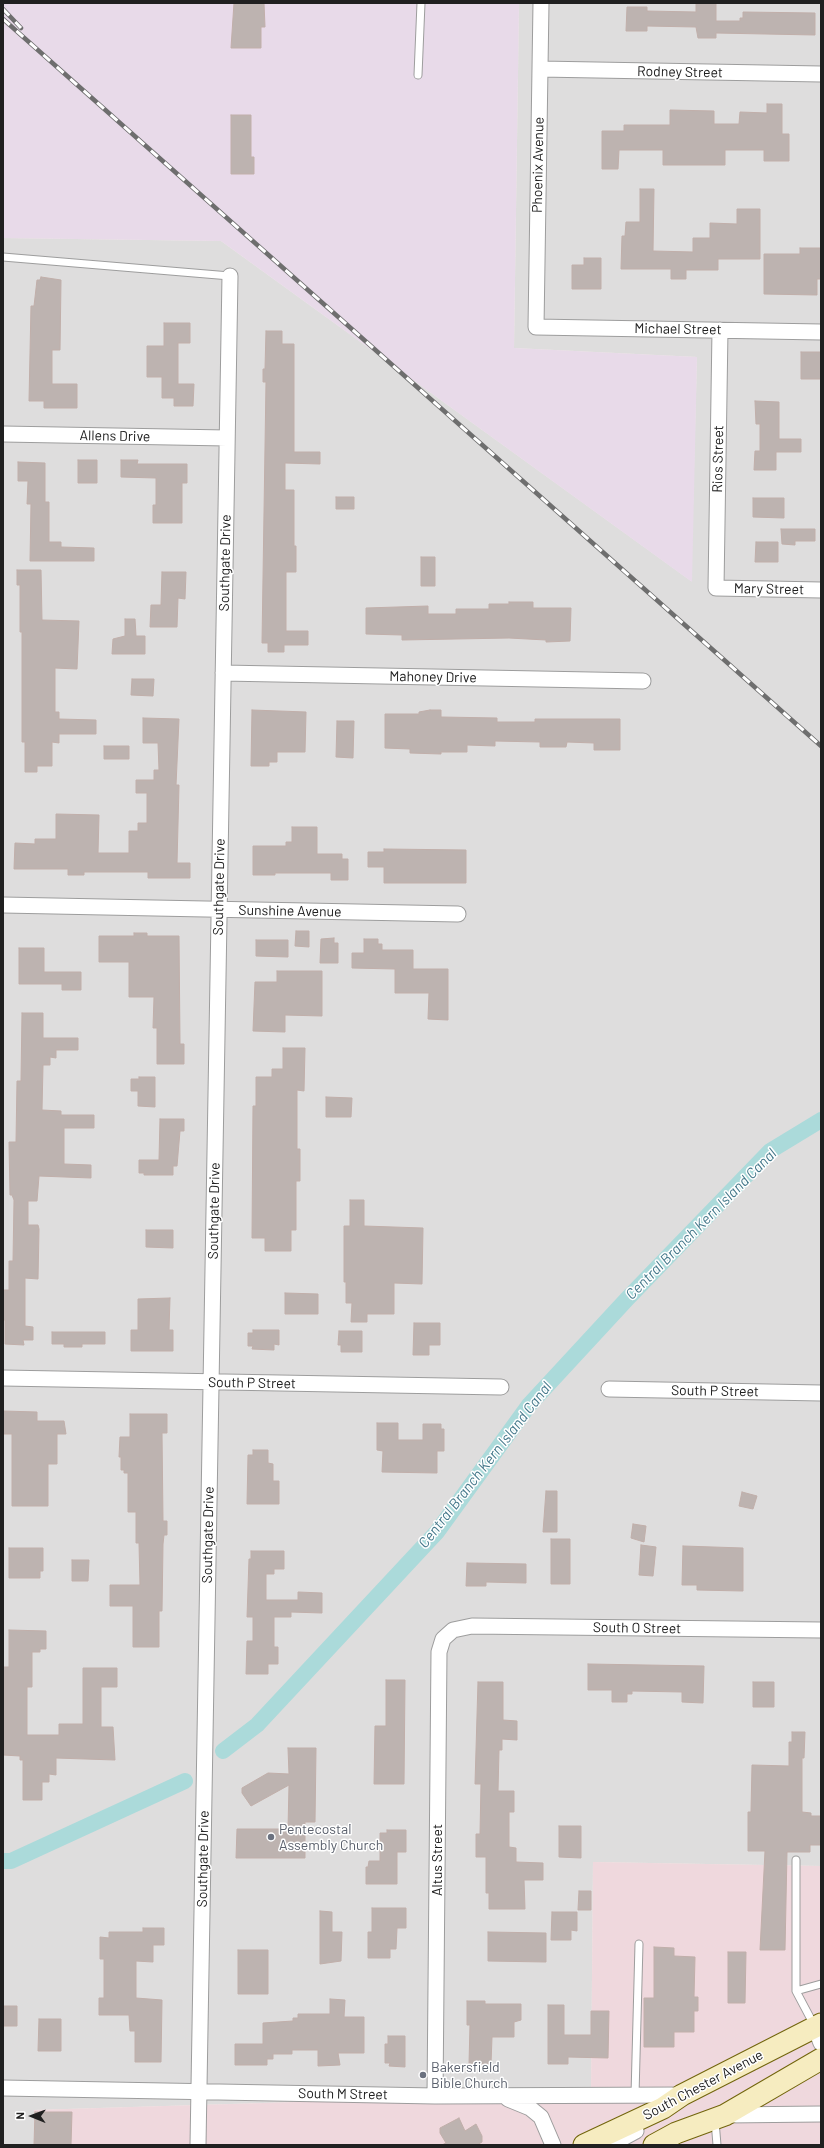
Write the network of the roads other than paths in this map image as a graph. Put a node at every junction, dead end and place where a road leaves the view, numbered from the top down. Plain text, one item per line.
1 (421, 3) edge
2 (541, 3) edge
3 (540, 69) junction
4 (821, 74) edge
5 (418, 75) dead end
6 (3, 257) edge
7 (230, 276) joint
8 (536, 327) joint
9 (720, 330) junction
10 (821, 332) edge
11 (3, 434) edge
12 (227, 438) junction
13 (716, 588) joint
14 (821, 590) edge
15 (223, 673) junction
16 (643, 681) dead end
17 (3, 905) edge
18 (219, 909) junction
19 (458, 914) dead end
20 (3, 1378) edge
21 (211, 1382) junction
22 (501, 1388) dead end
23 (609, 1389) dead end
24 (821, 1393) edge
25 (453, 1630) joint
26 (821, 1630) edge
27 (796, 1860) dead end
28 (639, 1944) dead end
29 (821, 1984) edge
30 (796, 1991) junction
31 (819, 2031) edge
32 (821, 2059) edge
33 (3, 2088) edge
34 (199, 2091) junction
35 (635, 2095) junction
36 (682, 2095) junction
37 (435, 2096) junction
38 (502, 2096) junction
39 (663, 2108) junction
40 (821, 2114) edge
41 (720, 2117) junction
42 (198, 2145) edge
43 (553, 2145) edge
44 (584, 2145) edge
45 (610, 2145) edge
46 (654, 2145) edge
47 (717, 2145) edge

1 - 5 lane
2 - 3 street, Phoenix Avenue
3 - 4 street, Rodney Street
3 - 8 street, Phoenix Avenue
6 - 7 lane
7 - 12 street, Southgate Drive
8 - 9 street, Michael Street
9 - 10 street, Michael Street
9 - 13 street, Rios Street
11 - 12 street, Allens Drive
12 - 15 street, Southgate Drive
13 - 14 street, Mary Street
15 - 16 street, Mahoney Drive
15 - 18 street, Southgate Drive
17 - 18 street, Sunshine Avenue
18 - 19 street, Sunshine Avenue
18 - 21 street, Southgate Drive
20 - 21 street, South P Street
21 - 22 street, South P Street
21 - 34 street, Southgate Drive
23 - 24 street, South P Street
25 - 26 street, South O Street
25 - 37 street, Altus Street
27 - 30 lane
28 - 35 lane
29 - 30 lane
30 - 31 lane
31 - 36 main road, South Chester Avenue
32 - 41 main road
33 - 34 street, South M Street
34 - 37 street, South M Street
34 - 42 street, Southgate Drive
35 - 36 street, South M Street
35 - 38 street, South M Street
36 - 39 main road, South Chester Avenue
37 - 38 street, South M Street
38 - 43 street
39 - 44 main road, South Chester Avenue
39 - 45 street
40 - 41 street
41 - 46 main road
41 - 47 lane

